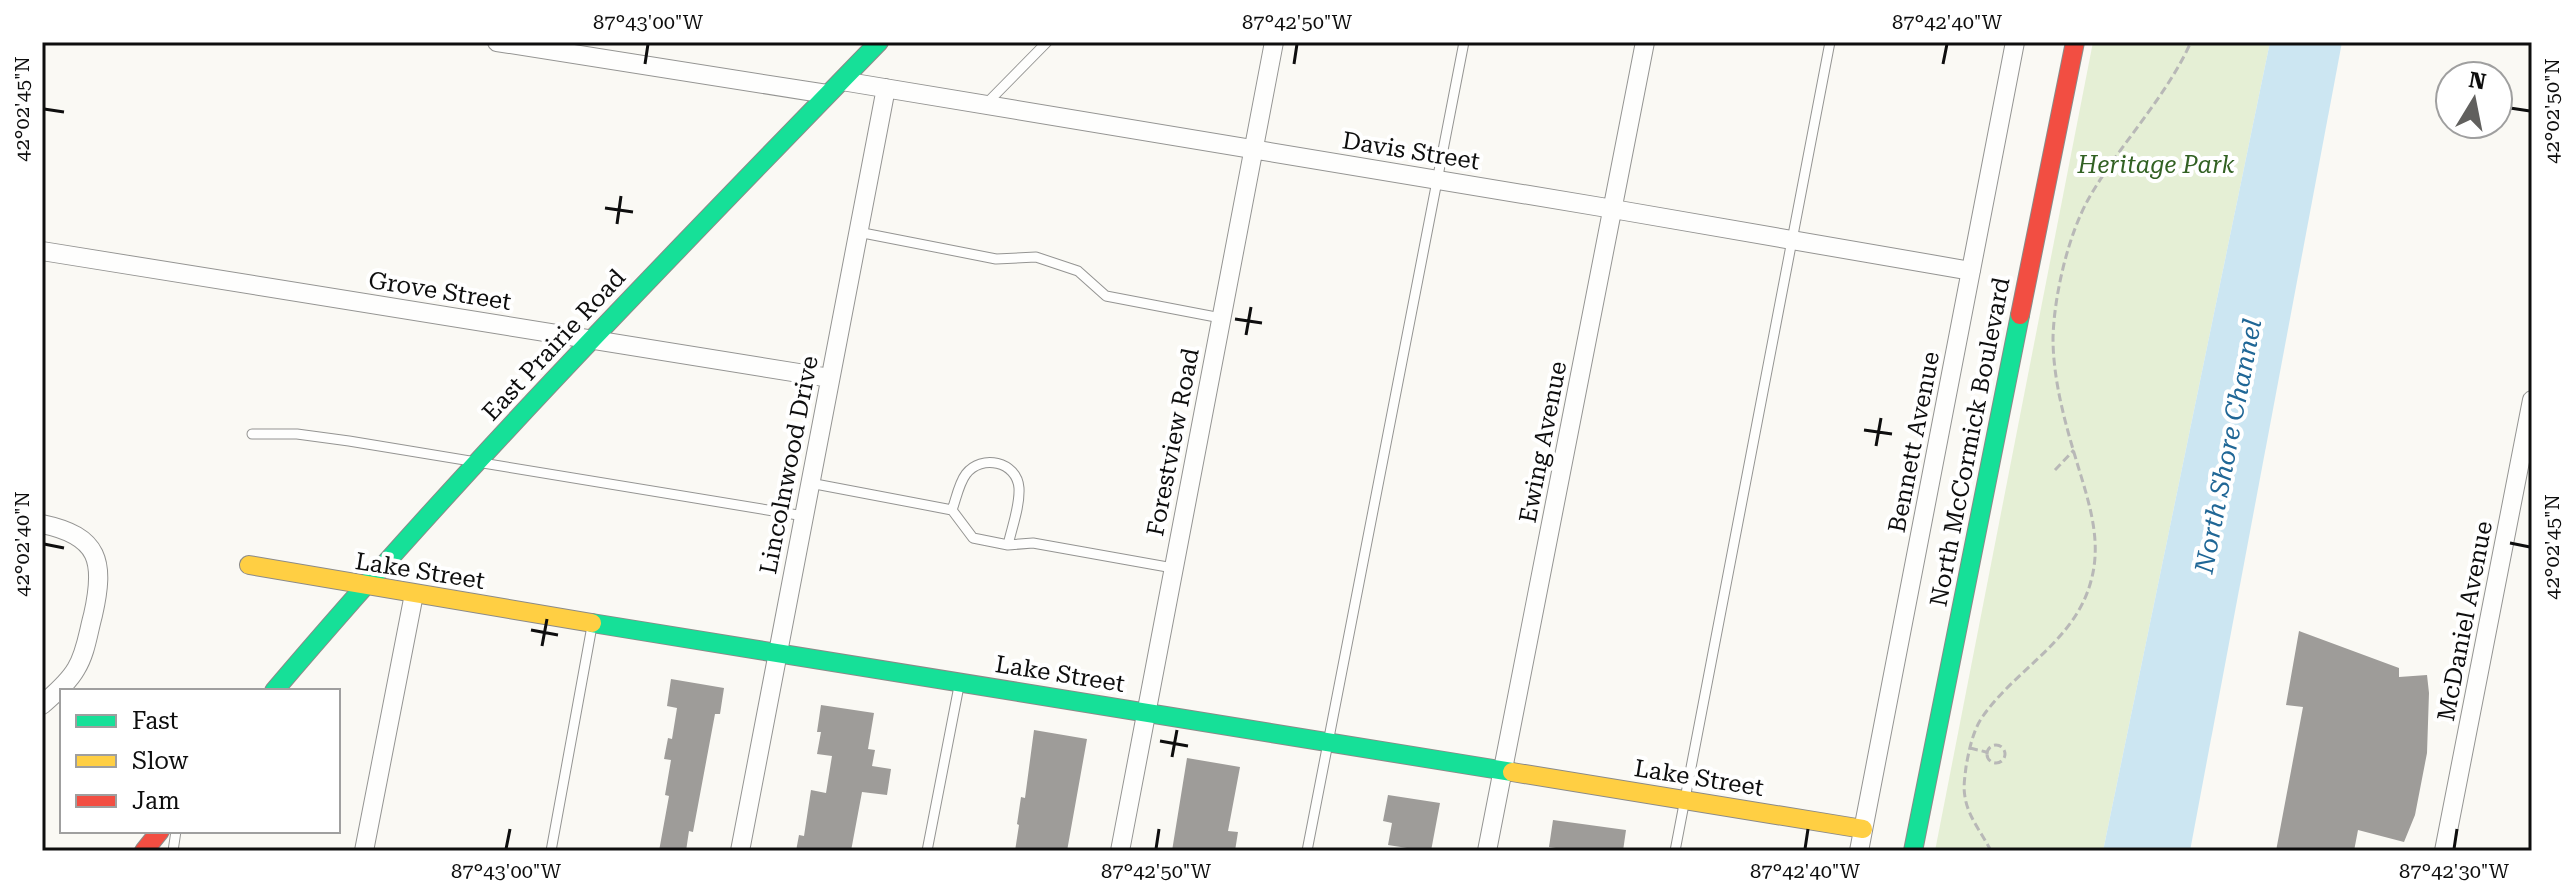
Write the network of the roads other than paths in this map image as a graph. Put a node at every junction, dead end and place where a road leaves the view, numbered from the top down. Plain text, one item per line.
1 (497, 42) edge
2 (879, 42) edge
3 (1047, 42) edge
4 (1274, 42) edge
5 (1464, 42) edge
6 (1645, 42) edge
7 (1830, 42) edge
8 (2015, 42) edge
9 (2075, 42) edge
10 (842, 81) junction
11 (886, 88) junction
12 (827, 94) junction
13 (985, 105) junction
14 (1253, 149) junction
15 (1439, 180) junction
16 (1613, 209) junction
17 (858, 232) junction
18 (1792, 239) junction
19 (42, 251) edge
20 (1971, 271) junction
21 (1221, 318) junction
22 (592, 340) junction
23 (830, 378) junction
24 (2532, 400) edge
25 (252, 434) dead end
26 (477, 462) junction
27 (810, 483) junction
28 (952, 510) junction
29 (804, 516) junction
30 (42, 524) edge
31 (1008, 545) junction
32 (249, 565) dead end
33 (1173, 568) junction
34 (361, 586) junction
35 (414, 594) junction
36 (593, 623) junction
37 (778, 653) junction
38 (959, 682) junction
39 (276, 689) edge
40 (42, 705) edge
41 (1146, 713) junction
42 (1327, 742) junction
43 (1502, 770) junction
44 (1685, 800) junction
45 (1863, 829) junction
46 (158, 833) edge
47 (144, 851) edge
48 (364, 851) edge
49 (551, 851) edge
50 (740, 851) edge
51 (927, 851) edge
52 (1120, 851) edge
53 (1307, 851) edge
54 (1487, 851) edge
55 (1675, 851) edge
56 (1859, 851) edge
57 (1913, 851) edge
58 (2444, 851) edge

1 - 12 street
2 - 10 street, East Prairie Road
3 - 13 lane
4 - 14 street, Forestview Road
5 - 15 lane
6 - 16 street, Ewing Avenue
7 - 18 lane
8 - 20 street, Bennett Avenue
9 - 57 street, North McCormick Boulevard
10 - 11 street, Davis Street
10 - 12 street, East Prairie Road
11 - 13 street, Davis Street
11 - 17 street, Lincolnwood Drive
12 - 22 street, East Prairie Road
13 - 14 street, Davis Street
14 - 15 street, Davis Street
14 - 21 street, Forestview Road
15 - 16 street, Davis Street
15 - 42 lane
16 - 18 street, Davis Street
16 - 43 street, Ewing Avenue
17 - 21 lane
17 - 23 street, Lincolnwood Drive
18 - 20 street, Davis Street
18 - 44 lane
19 - 22 street, Grove Street
20 - 45 street, Bennett Avenue
21 - 33 street, Forestview Road
22 - 23 street, Grove Street
22 - 26 street, East Prairie Road
23 - 27 street, Lincolnwood Drive
24 - 58 street, McDaniel Avenue
25 - 26 lane
26 - 29 lane
26 - 34 street, East Prairie Road
27 - 28 lane
27 - 29 street, Lincolnwood Drive
28 - 31 lane
28 - 31 lane
29 - 37 street, Lincolnwood Drive
30 - 40 street
31 - 33 lane
32 - 34 street, Lake Street
33 - 41 street, Forestview Road
34 - 35 street, Lake Street
34 - 39 street, East Prairie Road
35 - 36 street, Lake Street
35 - 48 street
36 - 37 street, Lake Street
36 - 49 lane
37 - 38 street, Lake Street
37 - 50 street, Lincolnwood Drive
38 - 41 street, Lake Street
38 - 51 lane
41 - 42 street, Lake Street
41 - 52 street, Forestview Road
42 - 43 street, Lake Street
42 - 53 lane
43 - 44 street, Lake Street
43 - 54 street, Ewing Avenue
44 - 45 street, Lake Street
44 - 55 lane
45 - 56 street, Bennett Avenue
46 - 47 street

